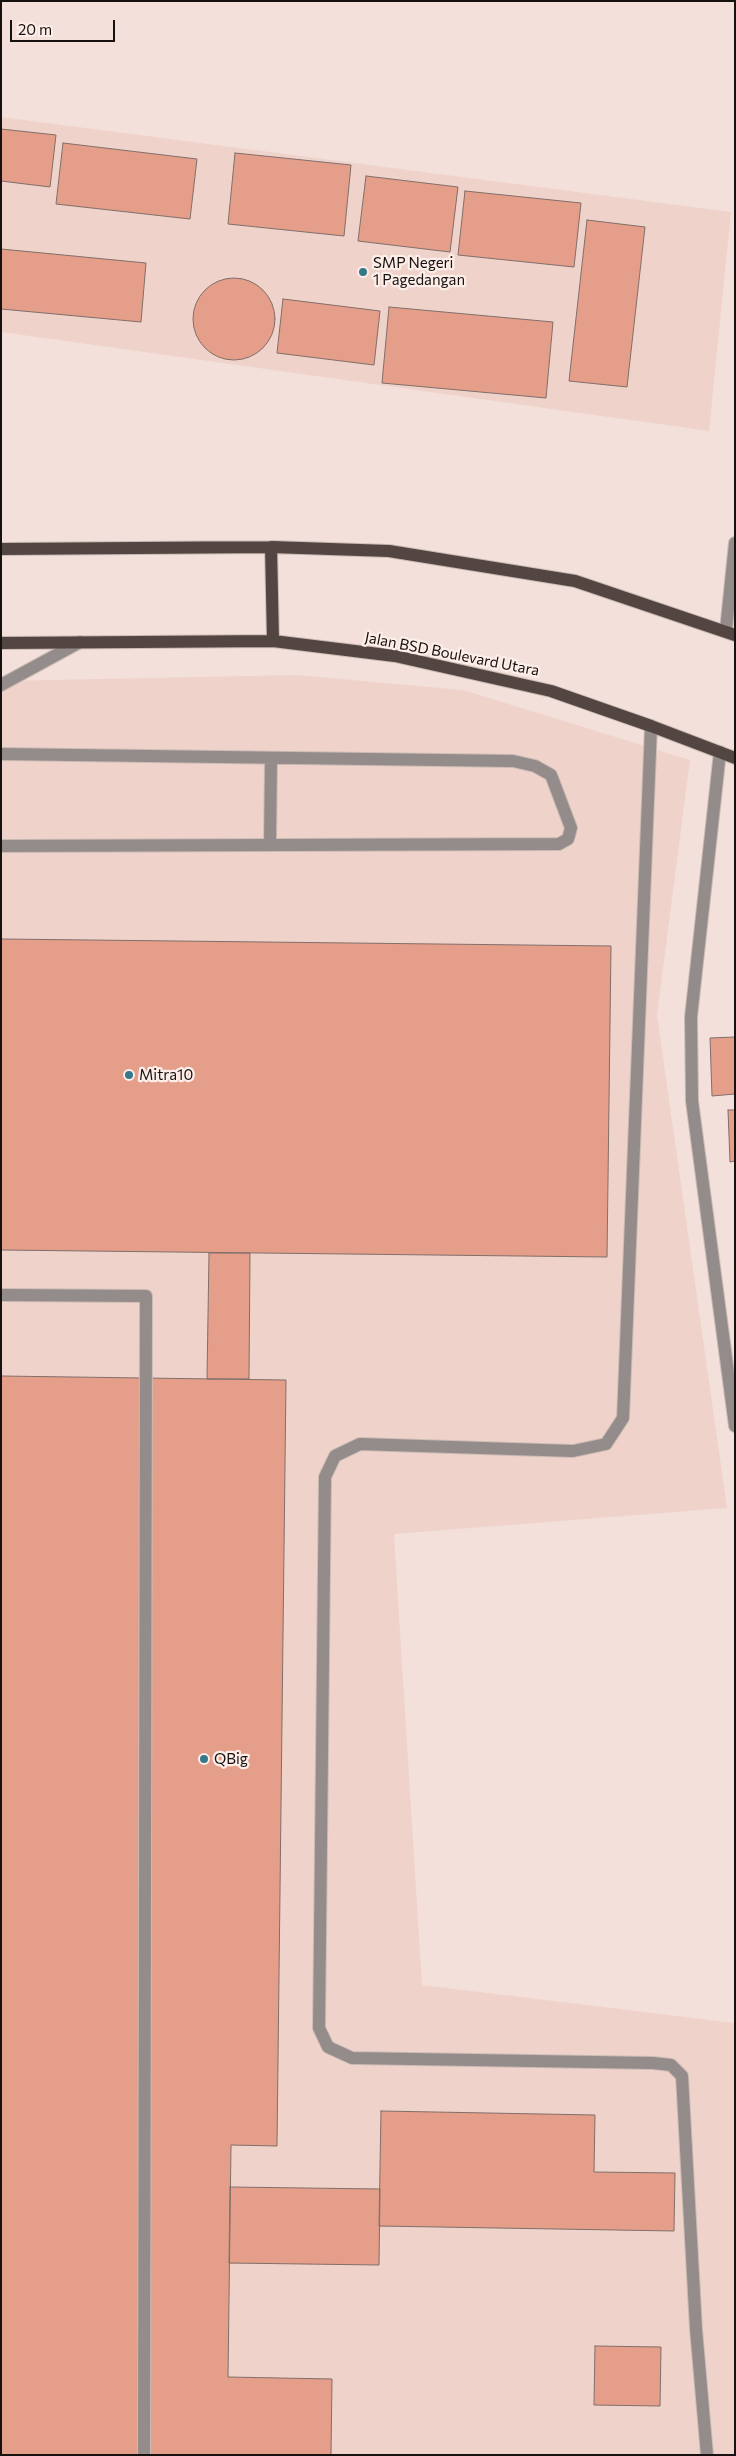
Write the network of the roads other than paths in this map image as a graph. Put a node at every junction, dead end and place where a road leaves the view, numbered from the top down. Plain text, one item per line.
1 (735, 543) edge
2 (271, 547) junction
3 (1, 550) edge
4 (730, 632) edge
5 (273, 641) junction
6 (80, 642) junction
7 (1, 643) edge
8 (1, 684) edge
9 (652, 726) junction
10 (720, 752) junction
11 (1, 754) edge
12 (735, 758) edge
13 (271, 759) junction
14 (270, 844) junction
15 (1, 846) edge
16 (1, 1295) edge
17 (733, 1401) edge
18 (735, 1426) edge
19 (144, 2455) edge
20 (707, 2455) edge

1 - 4 street
2 - 3 main road
2 - 4 main road
2 - 5 main road
5 - 6 main road, Jalan BSD Boulevard Utara
5 - 9 main road, Jalan BSD Boulevard Utara
6 - 7 main road, Jalan BSD Boulevard Utara
6 - 8 street
9 - 10 main road, Jalan BSD Boulevard Utara
9 - 20 street
10 - 12 main road, Jalan BSD Boulevard Utara
10 - 17 street
11 - 13 street
13 - 14 street
13 - 14 street
14 - 15 street
16 - 19 street
17 - 18 street

